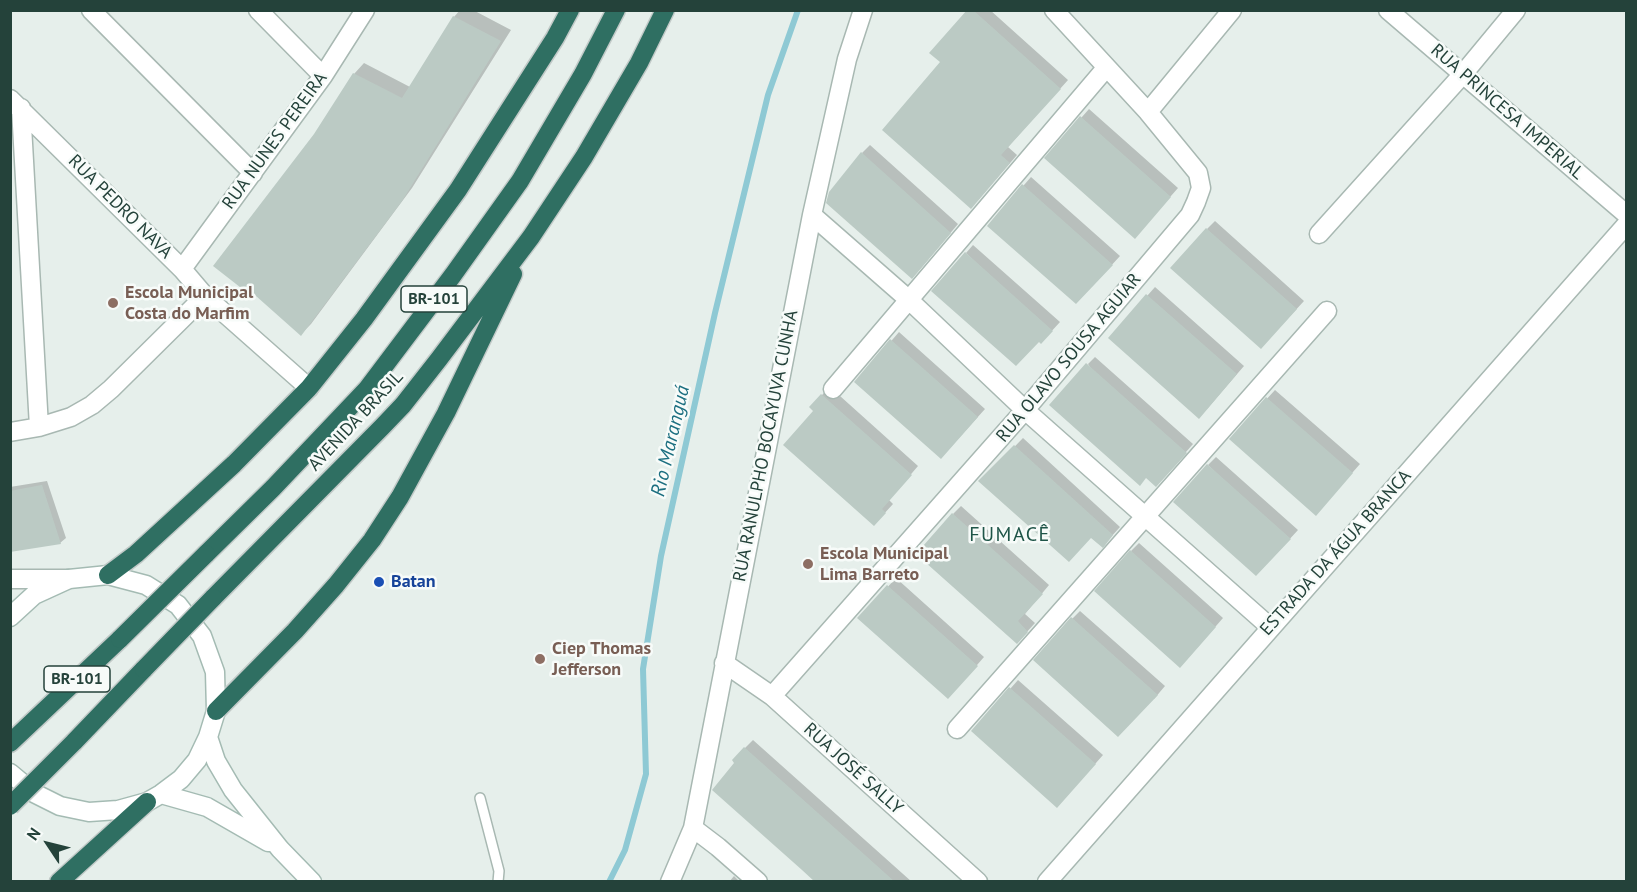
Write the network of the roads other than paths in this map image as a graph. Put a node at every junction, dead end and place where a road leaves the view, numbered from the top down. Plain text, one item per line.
1 (91, 10) edge
2 (258, 10) edge
3 (365, 10) edge
4 (570, 10) edge
5 (616, 10) edge
6 (665, 10) edge
7 (863, 10) edge
8 (1054, 10) edge
9 (1232, 10) edge
10 (1388, 10) edge
11 (1516, 10) edge
12 (1106, 68) junction
13 (1463, 74) junction
14 (323, 76) junction
15 (16, 104) edge
16 (1148, 112) junction
17 (253, 173) junction
18 (1626, 214) edge
19 (812, 215) junction
20 (1626, 225) edge
21 (1319, 234) dead end
22 (531, 237) junction
23 (182, 269) junction
24 (205, 296) junction
25 (908, 299) junction
26 (1327, 311) dead end
27 (309, 388) junction
28 (833, 389) dead end
29 (1026, 410) junction
30 (39, 427) junction
31 (10, 432) edge
32 (1145, 516) junction
33 (108, 575) junction
34 (10, 579) edge
35 (69, 579) junction
36 (10, 617) edge
37 (1270, 627) junction
38 (724, 663) junction
39 (772, 696) junction
40 (216, 711) junction
41 (957, 729) dead end
42 (208, 737) junction
43 (10, 743) edge
44 (10, 773) edge
45 (154, 798) junction
46 (480, 798) dead end
47 (10, 806) edge
48 (693, 828) junction
49 (280, 849) junction
50 (59, 882) edge
51 (312, 882) edge
52 (498, 882) edge
53 (670, 882) edge
54 (758, 882) edge
55 (978, 882) edge
56 (1047, 882) edge

1 - 17 street
2 - 14 street
3 - 14 street, RUA NUNES PEREIRA
4 - 27 highway
5 - 43 highway, AVENIDA BRASIL / BR-101, bridge
6 - 22 highway, AVENIDA BRASIL / BR-101
7 - 19 street, RUA RANULPHO BOCAYUVA CUNHA
8 - 12 street, RUA OLAVO SOUSA AGUIAR
9 - 16 street
10 - 13 street, RUA PRINCESA IMPERIAL
11 - 13 street
12 - 16 street, RUA OLAVO SOUSA AGUIAR
12 - 25 street
13 - 18 street, RUA PRINCESA IMPERIAL
13 - 21 street
14 - 17 street, RUA NUNES PEREIRA
15 - 23 street, RUA PEDRO NAVA
15 - 30 street
16 - 29 street, RUA OLAVO SOUSA AGUIAR
17 - 23 street, RUA NUNES PEREIRA
19 - 25 street
19 - 38 street, RUA RANULPHO BOCAYUVA CUNHA
20 - 37 street, ESTRADA DA ÁGUA BRANCA
22 - 40 highway
22 - 47 highway, AVENIDA BRASIL / BR-101, bridge
23 - 24 street, RUA PEDRO NAVA
24 - 27 street, RUA PEDRO NAVA
24 - 30 street
25 - 28 street
25 - 29 street
26 - 32 street
27 - 33 highway
29 - 32 street
29 - 39 street, RUA OLAVO SOUSA AGUIAR
30 - 31 street
32 - 37 street
32 - 41 street
33 - 35 street
33 - 40 street
34 - 35 street
35 - 36 street
37 - 56 street, ESTRADA DA ÁGUA BRANCA
38 - 39 street, RUA JOSÉ SALLY
38 - 48 street, RUA RANULPHO BOCAYUVA CUNHA
39 - 55 street, RUA JOSÉ SALLY
40 - 42 street
42 - 45 street
42 - 49 street
44 - 45 street
45 - 49 street
45 - 50 highway
46 - 52 lane
48 - 53 street, RUA RANULPHO BOCAYUVA CUNHA
48 - 54 street
49 - 51 street

